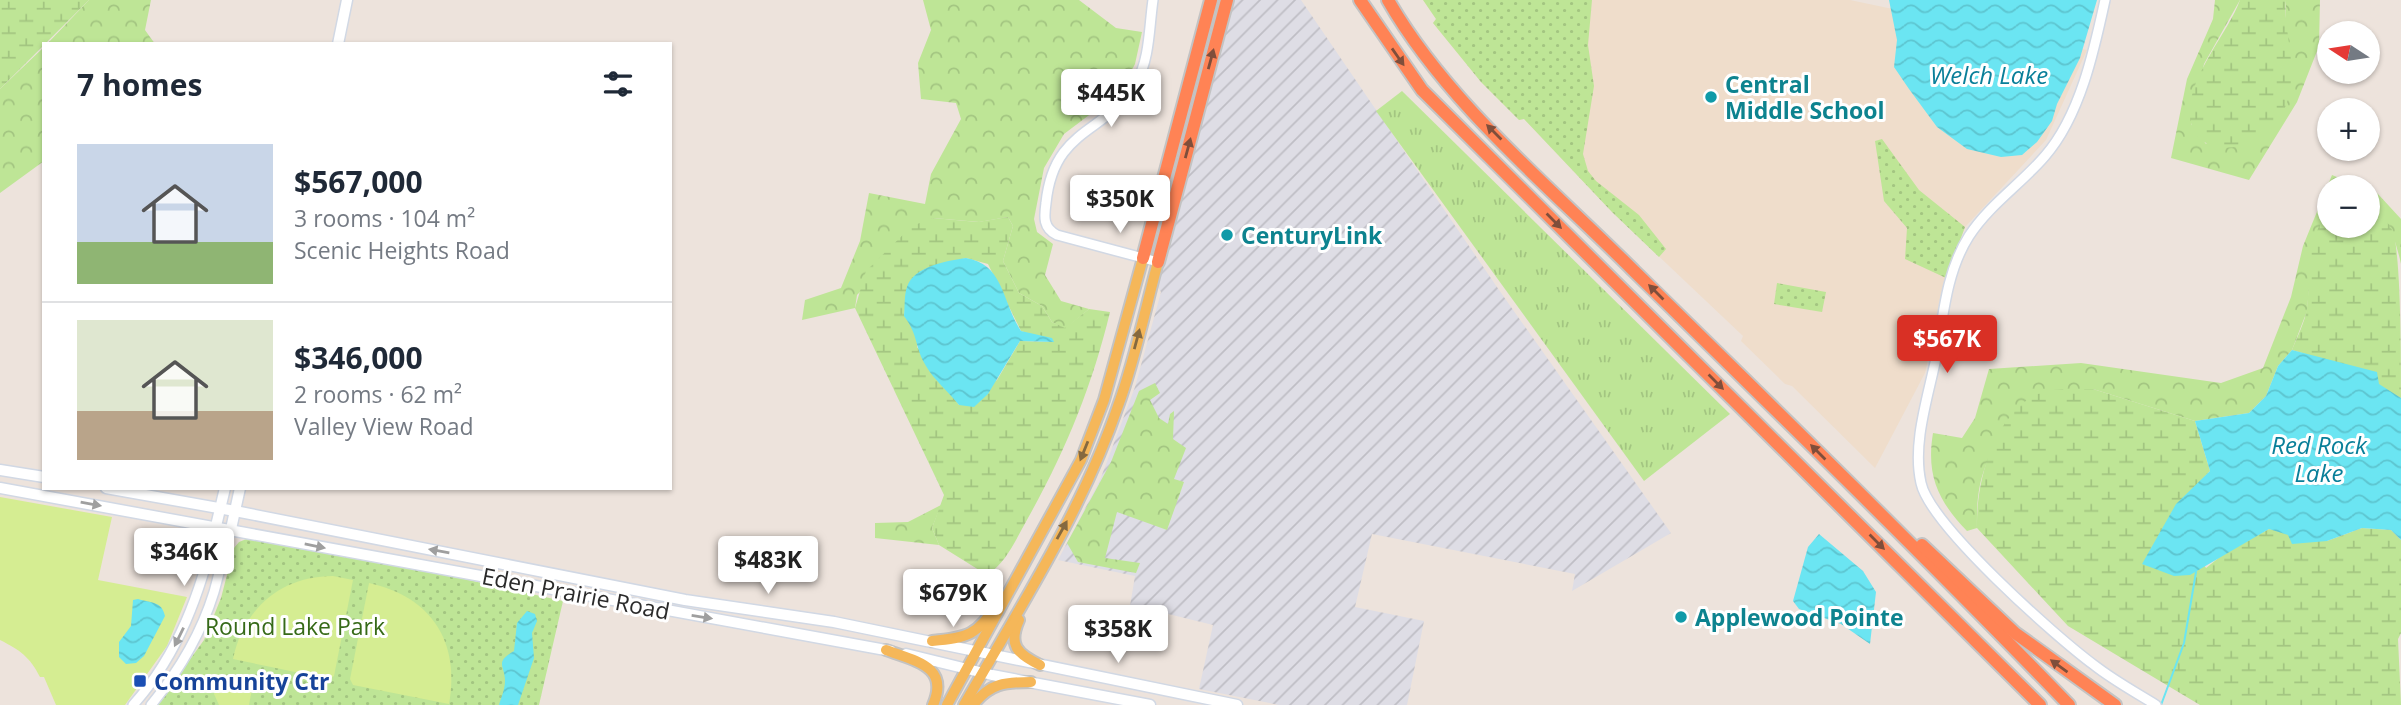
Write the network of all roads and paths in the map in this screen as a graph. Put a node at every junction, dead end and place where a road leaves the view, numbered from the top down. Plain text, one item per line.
1 (347, 0) edge
2 (1153, 0) edge
3 (1211, 0) edge
4 (1227, 0) edge
5 (1360, 0) edge
6 (1388, 0) edge
7 (2105, 0) edge
8 (338, 42) edge
9 (1143, 258) junction
10 (1158, 262) junction
11 (0, 470) edge
12 (42, 477) edge
13 (0, 488) edge
14 (117, 490) edge
15 (224, 490) edge
16 (240, 490) edge
17 (1061, 500) junction
18 (1867, 500) junction
19 (220, 508) junction
20 (235, 510) junction
21 (216, 526) junction
22 (231, 529) junction
23 (1039, 571) junction
24 (932, 641) junction
25 (886, 650) junction
26 (978, 650) junction
27 (993, 654) junction
28 (1040, 665) junction
29 (968, 667) junction
30 (983, 671) junction
31 (2080, 681) junction
32 (1031, 682) junction
33 (133, 705) edge
34 (151, 705) edge
35 (933, 705) edge
36 (947, 705) edge
37 (964, 705) edge
38 (973, 705) edge
39 (1150, 705) edge
40 (1237, 705) edge
41 (2040, 705) edge
42 (2069, 705) edge
43 (2115, 705) edge
44 (2127, 705) edge
45 (2156, 705) edge

1 - 8 main road
2 - 9 street
3 - 9 highway
10 -> 4 highway
5 -> 41 highway
18 -> 6 highway
7 - 45 street
9 - 10 street
9 -> 17 main road
23 -> 10 main road
11 - 12 main road
13 -> 21 main road, Eden Prairie Road
14 - 19 main road, Eden Prairie Road
15 - 19 main road
16 - 20 main road
17 - 24 main road
17 - 26 main road
31 -> 18 highway
18 - 42 highway
19 - 20 main road, Eden Prairie Road
19 - 21 main road
20 - 22 main road
24 -> 20 main road, Eden Prairie Road
21 - 22 main road, Eden Prairie Road
21 -> 33 street
22 -> 25 main road, Eden Prairie Road
22 - 34 street
23 - 27 main road
23 - 28 main road
24 - 26 main road, Eden Prairie Road
25 - 29 main road, Eden Prairie Road
25 - 35 main road
26 - 27 main road, Eden Prairie Road
26 - 29 main road
27 - 28 main road, Eden Prairie Road
27 - 30 main road
28 - 40 main road, Eden Prairie Road
29 - 30 main road, Eden Prairie Road
29 - 36 main road
30 - 32 main road, Eden Prairie Road
30 - 37 main road
31 - 43 highway
31 - 44 highway
32 - 38 main road
32 - 39 main road, Eden Prairie Road

